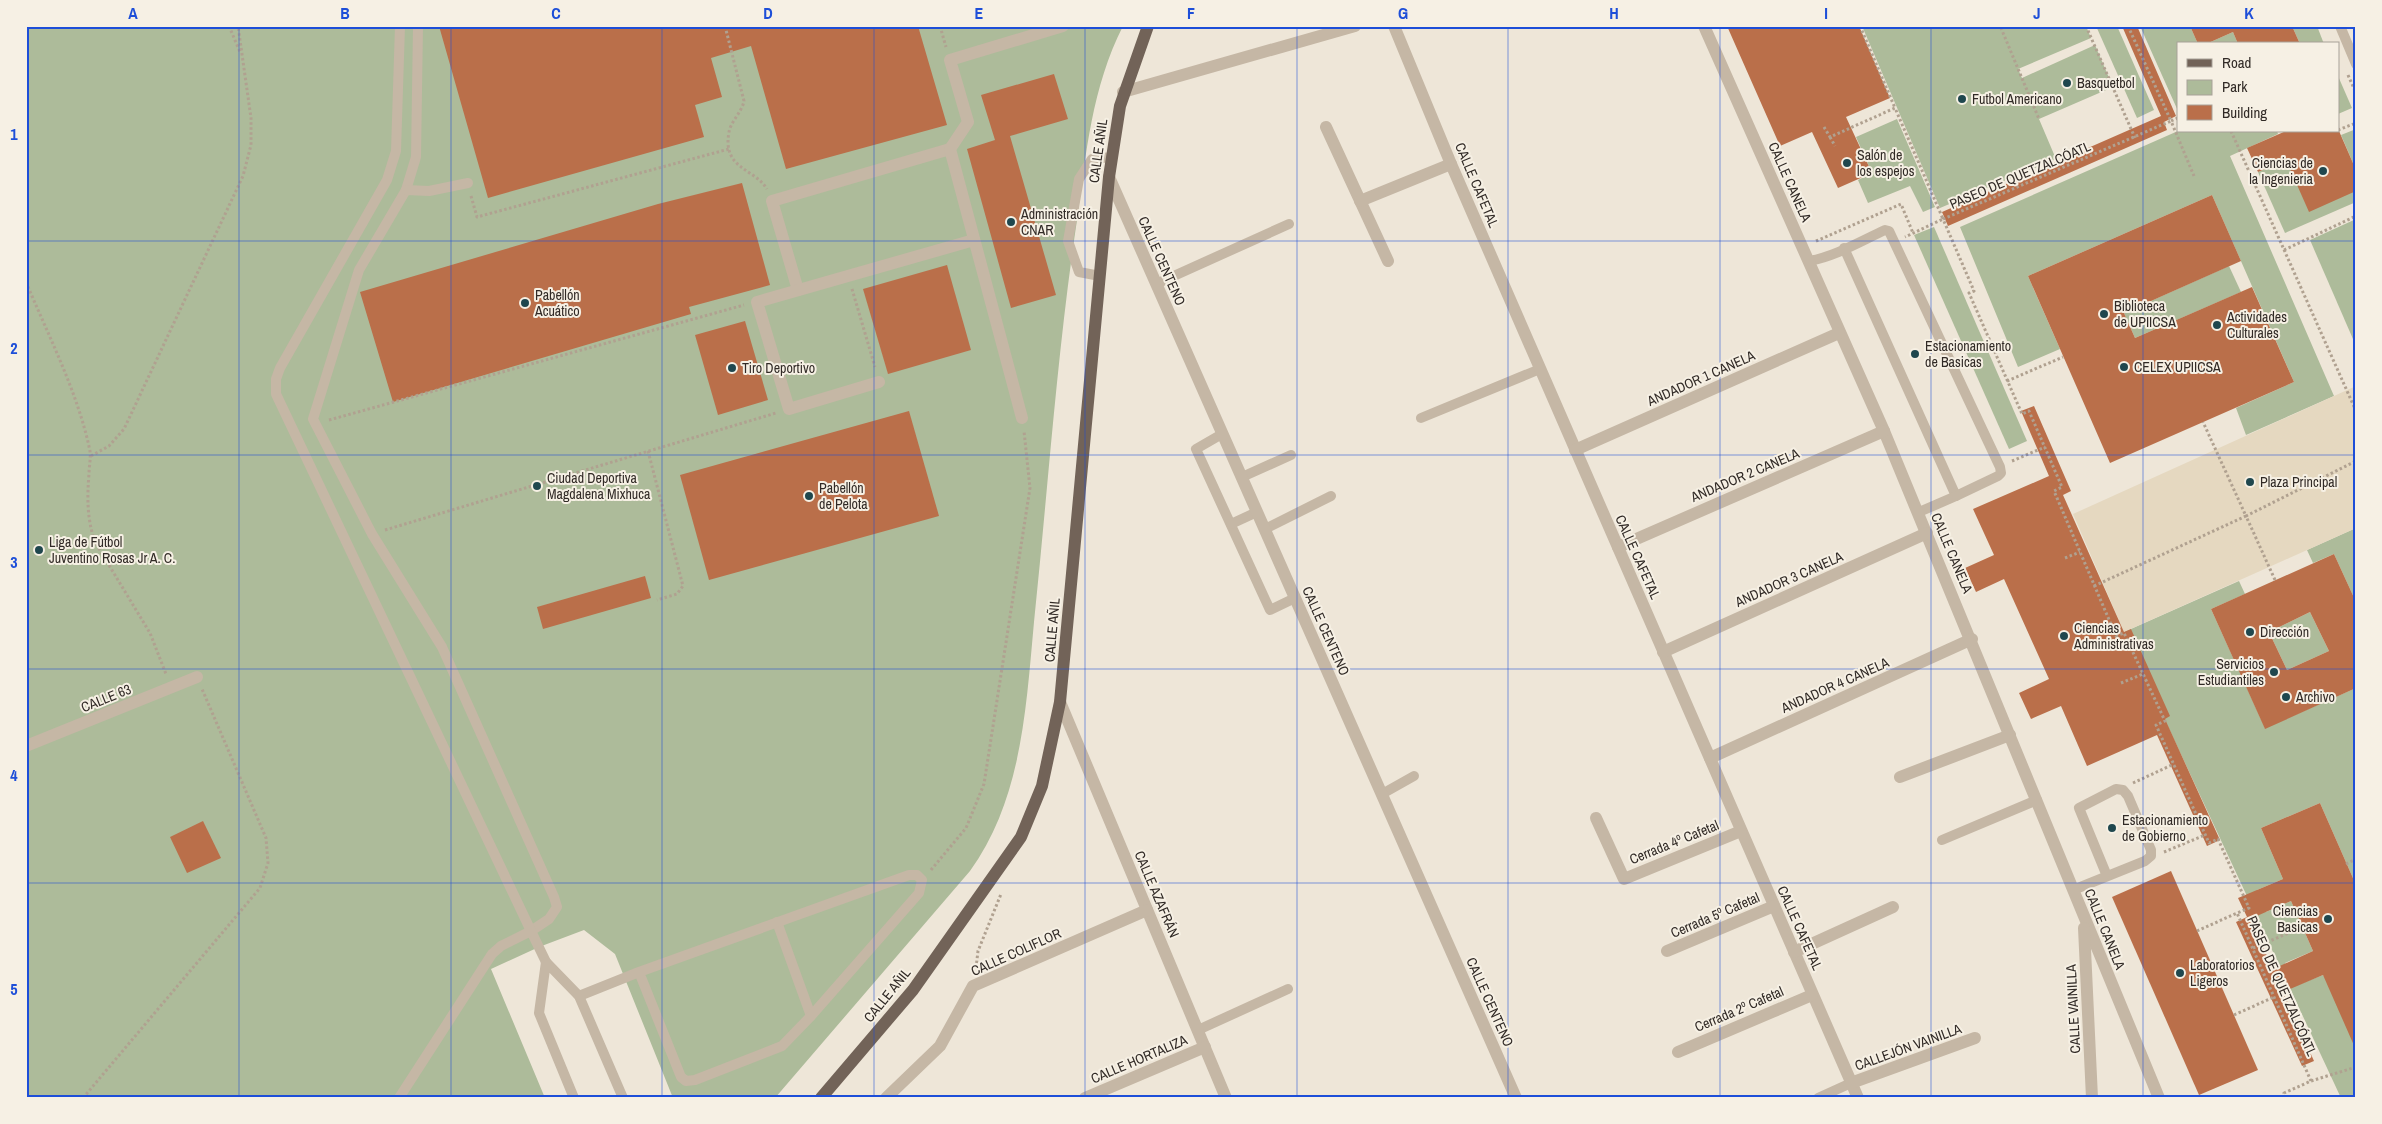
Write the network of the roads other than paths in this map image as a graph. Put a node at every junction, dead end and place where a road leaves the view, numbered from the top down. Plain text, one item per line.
1 (400, 26) edge
2 (418, 26) edge
3 (1063, 26) edge
4 (1148, 26) edge
5 (1354, 26) edge
6 (1394, 26) edge
7 (1704, 26) edge
8 (2340, 26) edge
9 (2356, 64) edge
10 (1123, 92) junction
11 (1326, 127) dead end
12 (950, 149) junction
13 (1112, 157) junction
14 (1451, 164) junction
15 (1109, 177) junction
16 (468, 183) road end
17 (406, 190) junction
18 (1360, 201) junction
19 (1289, 224) dead end
20 (974, 240) junction
21 (1844, 248) junction
22 (1388, 261) dead end
23 (1810, 261) junction
24 (1100, 276) junction
25 (1156, 284) junction
26 (798, 290) junction
27 (1839, 333) junction
28 (1540, 369) junction
29 (879, 382) road end
30 (1022, 418) road end
31 (1421, 418) dead end
32 (1884, 431) junction
33 (1222, 434) junction
34 (1576, 450) junction
35 (1291, 455) dead end
36 (1242, 477) junction
37 (1331, 496) dead end
38 (1956, 496) junction
39 (1257, 512) junction
40 (1919, 512) junction
41 (1231, 524) junction
42 (1265, 529) junction
43 (1927, 533) junction
44 (1618, 547) junction
45 (1295, 598) junction
46 (1972, 640) junction
47 (1663, 652) junction
48 (196, 677) road end
49 (1060, 702) junction
50 (2010, 735) junction
51 (26, 746) edge
52 (1710, 758) junction
53 (1414, 776) dead end
54 (1900, 777) dead end
55 (1382, 794) junction
56 (2036, 800) junction
57 (1596, 818) dead end
58 (1741, 831) junction
59 (1942, 840) dead end
60 (2107, 876) junction
61 (2073, 890) junction
62 (1774, 906) junction
63 (1893, 907) dead end
64 (1147, 910) junction
65 (2084, 918) junction
66 (777, 922) junction
67 (531, 931) junction
68 (1667, 951) dead end
69 (1794, 952) junction
70 (546, 962) junction
71 (639, 972) junction
72 (1288, 989) dead end
73 (1812, 995) junction
74 (579, 996) junction
75 (811, 1016) junction
76 (1198, 1030) junction
77 (1975, 1038) dead end
78 (1205, 1047) junction
79 (1678, 1052) dead end
80 (1851, 1083) junction
81 (892, 1096) edge
82 (399, 1098) edge
83 (574, 1098) edge
84 (623, 1098) edge
85 (821, 1098) edge
86 (1085, 1098) edge
87 (1226, 1098) edge
88 (1516, 1098) edge
89 (1818, 1098) edge
90 (1858, 1098) edge
91 (2092, 1098) edge
92 (2159, 1098) edge

1 - 67 lane
2 - 17 lane
3 - 12 street
4 - 10 main road, CALLE AÑIL
5 - 10 street
6 - 14 street, CALLE CAFETAL
7 - 23 street, CALLE CANELA
8 - 9 lane
10 - 13 main road, CALLE AÑIL
11 - 18 street
12 - 20 street
12 - 26 street
13 - 15 main road, CALLE AÑIL
13 - 24 lane
14 - 18 street
14 - 28 street, CALLE CAFETAL
15 - 24 main road, CALLE AÑIL
15 - 25 street, CALLE CENTENO
16 - 17 lane
17 - 67 lane
18 - 22 street
19 - 25 lane
20 - 26 street
20 - 30 street
21 - 23 lane
21 - 38 lane
21 - 38 lane
23 - 27 street, CALLE CANELA
24 - 49 main road, CALLE AÑIL
25 - 33 street, CALLE CENTENO
26 - 29 street
27 - 32 street, CALLE CANELA
27 - 34 street, ANDADOR 1 CANELA
28 - 31 lane
28 - 34 street, CALLE CAFETAL
32 - 40 street, CALLE CANELA
32 - 44 street, ANDADOR 2 CANELA
33 - 36 street, CALLE CENTENO
33 - 41 lane
34 - 44 street, CALLE CAFETAL
35 - 36 lane
36 - 39 street, CALLE CENTENO
37 - 42 lane
38 - 40 lane
39 - 41 lane
39 - 42 street, CALLE CENTENO
40 - 43 street, CALLE CANELA
41 - 45 lane
42 - 45 street, CALLE CENTENO
43 - 46 street, CALLE CANELA
43 - 47 street, ANDADOR 3 CANELA
44 - 47 street, CALLE CAFETAL
45 - 55 street, CALLE CENTENO
46 - 50 street, CALLE CANELA
46 - 52 street, ANDADOR 4 CANELA
47 - 52 street, CALLE CAFETAL
48 - 51 street, CALLE 63
49 - 64 street, CALLE AZAFRÁN
49 - 85 main road, CALLE AÑIL
50 - 54 street
50 - 56 street, CALLE CANELA
52 - 58 street, CALLE CAFETAL
53 - 55 lane
55 - 88 street, CALLE CENTENO
56 - 59 lane
56 - 61 street, CALLE CANELA
57 - 58 street, Cerrada 4º Cafetal
58 - 62 street, CALLE CAFETAL
60 - 60 lane
60 - 61 lane
61 - 65 street, CALLE CANELA
62 - 68 street, Cerrada 5º Cafetal
62 - 69 street, CALLE CAFETAL
63 - 69 street
64 - 76 street, CALLE AZAFRÁN
64 - 81 street, CALLE COLIFLOR
65 - 91 street, CALLE VAINILLA
65 - 92 street, CALLE CANELA
66 - 71 lane
66 - 75 lane
66 - 75 lane
67 - 70 lane
67 - 82 lane
69 - 73 street, CALLE CAFETAL
70 - 74 lane
70 - 83 lane
71 - 74 lane
71 - 75 lane
72 - 76 lane
73 - 79 street, Cerrada 2º Cafetal
73 - 80 street, CALLE CAFETAL
74 - 84 lane
76 - 78 street, CALLE AZAFRÁN
77 - 80 street, CALLEJÓN VAINILLA
78 - 86 street, CALLE HORTALIZA
78 - 87 street, CALLE AZAFRÁN
80 - 89 lane
80 - 90 street, CALLE CAFETAL

